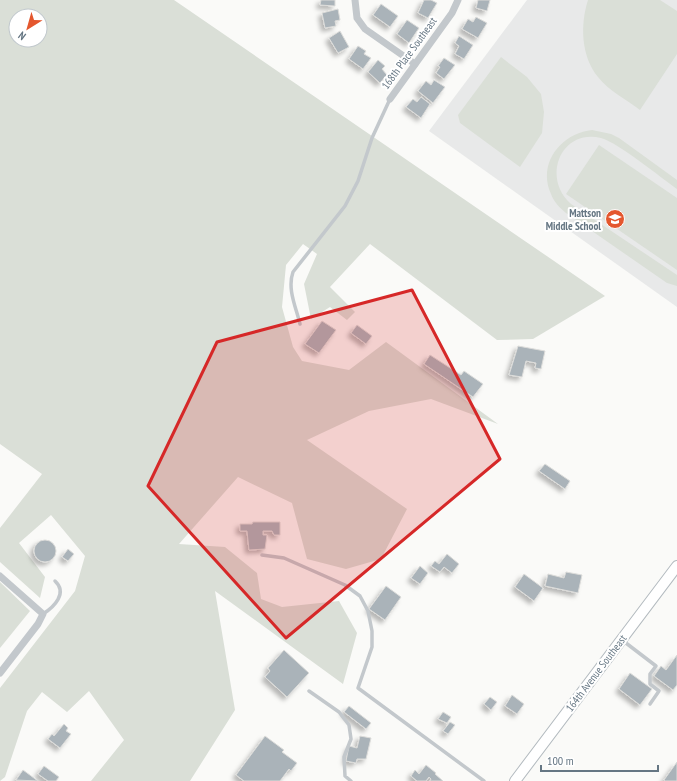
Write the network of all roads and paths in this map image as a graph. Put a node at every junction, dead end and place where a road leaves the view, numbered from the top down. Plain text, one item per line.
1 (355, 0) edge
2 (458, 0) edge
3 (415, 64) junction
4 (390, 99) joint
5 (300, 324) dead end
6 (262, 554) dead end
7 (677, 566) edge
8 (0, 576) edge
9 (55, 581) dead end
10 (43, 614) junction
11 (621, 639) junction
12 (0, 673) edge
13 (309, 691) dead end
14 (650, 704) dead end
15 (351, 781) edge
16 (484, 781) edge
17 (515, 781) edge

1 - 3 street
2 - 3 street, 168th Place Southeast
3 - 4 street, 168th Place Southeast
4 - 5 lane
6 - 16 lane
7 - 11 street, 164th Avenue Southeast
8 - 10 street
9 - 10 lane
10 - 12 street
11 - 14 lane
11 - 17 street, 164th Avenue Southeast
13 - 15 lane

